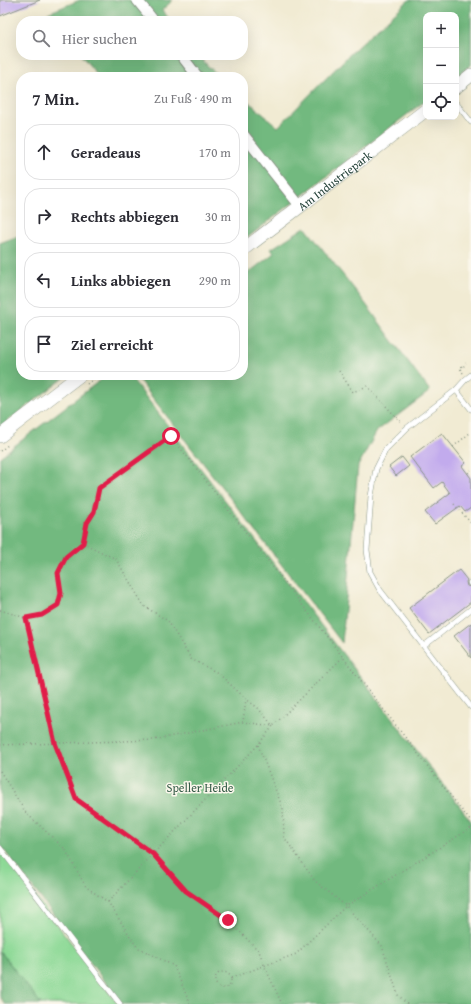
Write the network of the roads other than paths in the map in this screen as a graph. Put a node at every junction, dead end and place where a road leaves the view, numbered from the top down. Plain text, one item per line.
1 (137, 0) edge
2 (150, 16) edge
3 (185, 60) edge
4 (194, 72) edge
5 (471, 75) edge
6 (459, 85) edge
7 (459, 107) edge
8 (423, 112) edge
9 (471, 122) edge
10 (248, 140) edge
11 (300, 206) junction
12 (248, 246) edge
13 (471, 375) edge
14 (73, 380) edge
15 (456, 390) junction
16 (471, 409) edge
17 (0, 436) edge
18 (471, 609) edge
19 (424, 646) junction
20 (471, 707) edge
21 (0, 848) edge
22 (120, 1004) edge

1 - 2 street
3 - 4 street
5 - 6 street
7 - 9 lane
8 - 11 street, Am Industriepark
10 - 11 street
11 - 12 street, Am Industriepark
13 - 15 lane
14 - 17 street
15 - 16 lane
15 - 19 lane
18 - 19 lane
19 - 20 lane
21 - 22 lane

